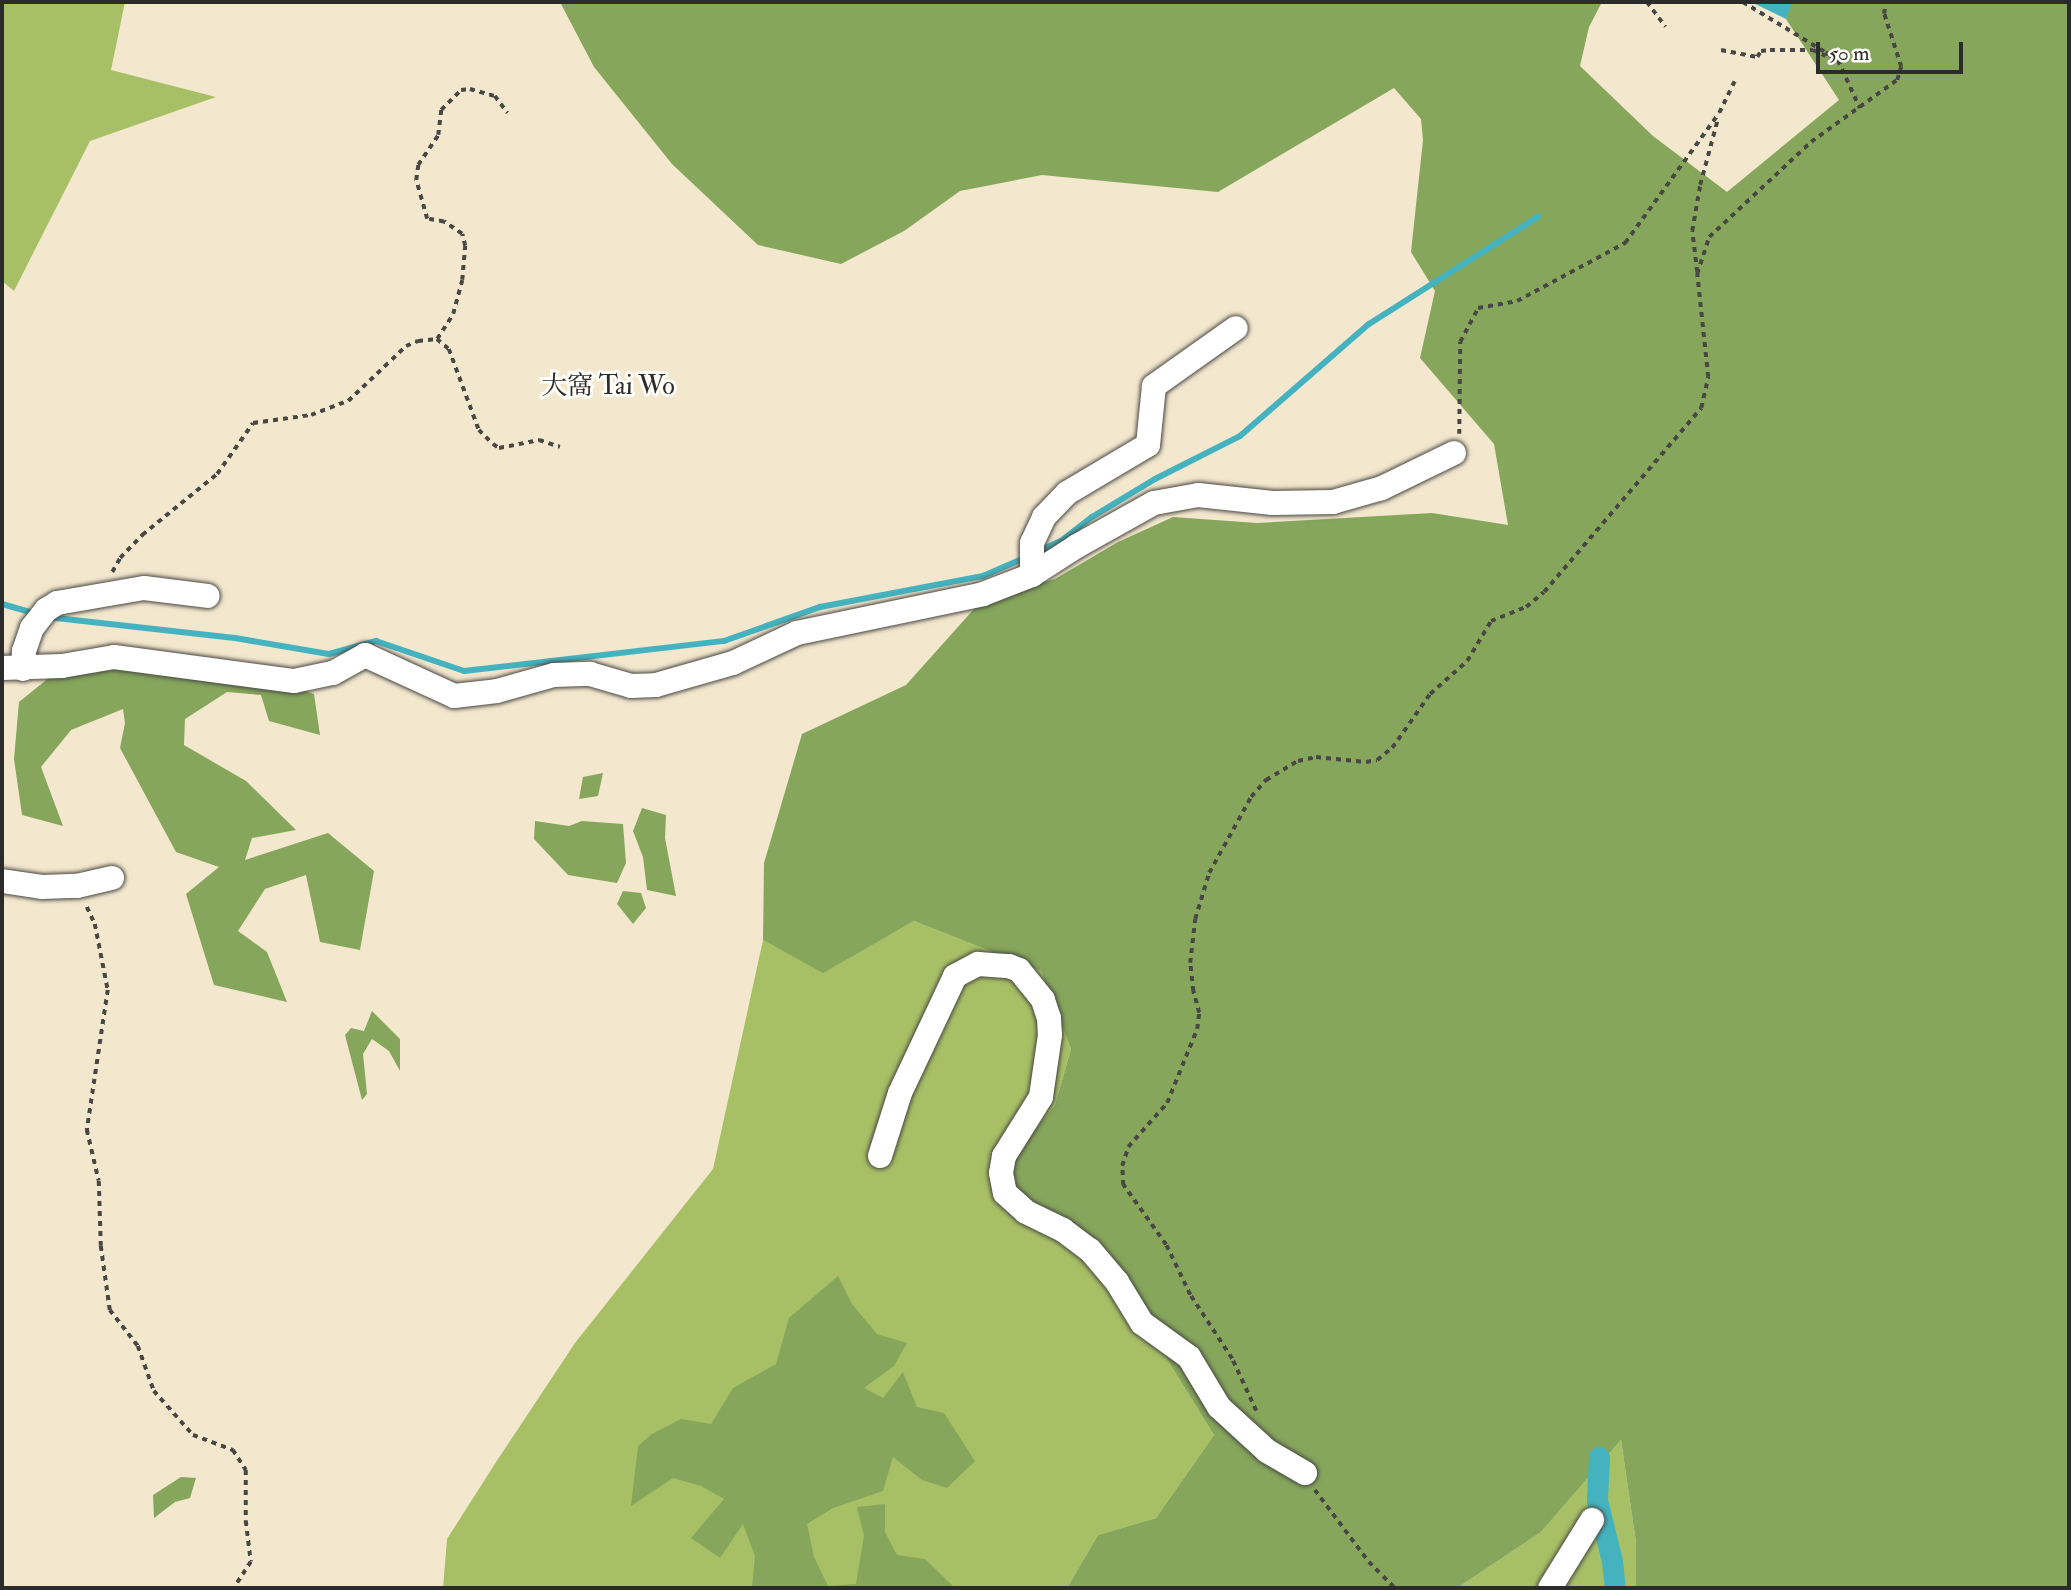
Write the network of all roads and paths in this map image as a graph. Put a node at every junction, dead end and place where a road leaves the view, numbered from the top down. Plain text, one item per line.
1 (1647, 2) edge
2 (1743, 2) edge
3 (1885, 2) edge
4 (1666, 27) dead end
5 (1721, 50) dead end
6 (1828, 51) junction
7 (1735, 80) dead end
8 (1860, 108) junction
9 (508, 113) dead end
10 (1719, 113) junction
11 (1697, 274) junction
12 (1236, 328) dead end
13 (438, 339) junction
14 (560, 447) dead end
15 (1454, 453) joint
16 (1032, 575) junction
17 (100, 596) junction
18 (208, 596) dead end
19 (12, 668) edge
20 (112, 878) dead end
21 (2, 881) edge
22 (77, 886) junction
23 (880, 1156) dead end
24 (1261, 1421) dead end
25 (1305, 1472) joint
26 (1592, 1520) dead end
27 (234, 1588) edge
28 (1395, 1588) edge
29 (1550, 1588) edge

1 - 4 path
2 - 6 path
3 - 8 path
5 - 6 path
6 - 8 path
7 - 10 path
8 - 11 path
9 - 13 path
10 - 11 path
10 - 15 path
11 - 24 path
12 - 16 street
13 - 14 path
13 - 17 path
15 - 16 street
16 - 19 street
17 - 18 street
17 - 19 street
20 - 22 street
21 - 22 street
22 - 27 path
23 - 25 street
25 - 28 path
26 - 29 street

